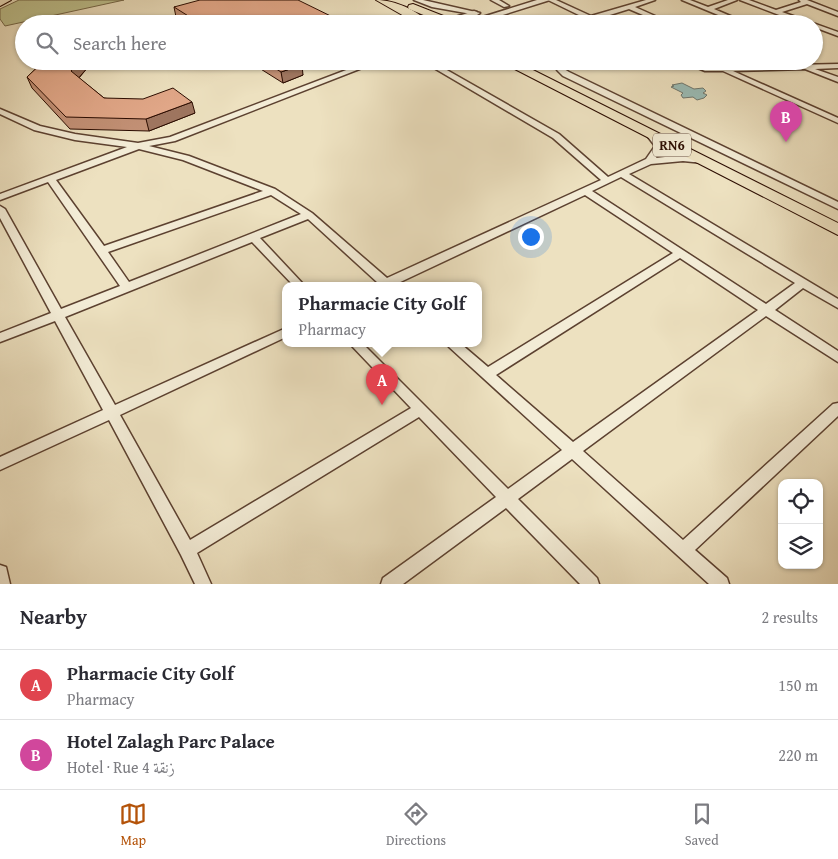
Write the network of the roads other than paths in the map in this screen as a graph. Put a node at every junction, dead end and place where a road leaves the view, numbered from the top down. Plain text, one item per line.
1 (6, 0) edge
2 (381, 0) edge
3 (396, 0) edge
4 (418, 0) edge
5 (494, 0) edge
6 (526, 0) edge
7 (546, 0) edge
8 (551, 0) edge
9 (652, 0) edge
10 (685, 0) edge
11 (734, 0) edge
12 (743, 0) edge
13 (804, 1) edge
14 (0, 3) edge
15 (506, 6) junction
16 (630, 7) junction
17 (708, 9) junction
18 (776, 12) junction
19 (836, 12) edge
20 (477, 13) junction
21 (412, 15) edge
22 (435, 15) edge
23 (470, 15) edge
24 (495, 15) edge
25 (584, 15) edge
26 (602, 15) edge
27 (649, 15) edge
28 (723, 15) edge
29 (786, 15) edge
30 (824, 16) dead end
31 (823, 28) edge
32 (838, 34) edge
33 (823, 65) edge
34 (838, 66) edge
35 (336, 70) edge
36 (353, 70) edge
37 (440, 70) edge
38 (523, 70) edge
39 (539, 70) edge
40 (561, 70) edge
41 (726, 70) edge
42 (816, 70) edge
43 (838, 80) edge
44 (0, 111) edge
45 (838, 122) edge
46 (647, 132) junction
47 (152, 142) junction
48 (138, 146) junction
49 (703, 160) junction
50 (649, 161) junction
51 (622, 174) junction
52 (50, 178) junction
53 (608, 181) junction
54 (272, 191) junction
55 (586, 191) junction
56 (0, 197) edge
57 (838, 206) edge
58 (0, 209) edge
59 (309, 215) junction
60 (838, 219) edge
61 (838, 230) edge
62 (253, 238) junction
63 (103, 250) junction
64 (679, 254) junction
65 (296, 282) edge
66 (383, 282) edge
67 (392, 282) edge
68 (803, 283) junction
69 (127, 287) junction
70 (838, 304) edge
71 (766, 310) junction
72 (58, 315) junction
73 (282, 334) edge
74 (0, 338) edge
75 (359, 347) edge
76 (456, 347) edge
77 (838, 357) edge
78 (487, 374) junction
79 (838, 408) edge
80 (419, 410) junction
81 (111, 412) junction
82 (573, 450) junction
83 (0, 464) edge
84 (507, 499) junction
85 (187, 550) junction
86 (683, 551) junction
87 (0, 572) edge
88 (2, 584) edge
89 (203, 584) edge
90 (389, 584) edge
91 (591, 584) edge
92 (721, 584) edge

1 - 14 main road
2 - 21 main road
3 - 22 main road
4 - 20 street
5 - 15 street
6 - 15 street
7 - 24 street
8 - 25 street
9 - 16 street
10 - 17 street
11 - 17 street
12 - 18 street
13 - 18 street
13 - 19 street
15 - 20 street
16 - 26 street
16 - 27 street
17 - 28 street
18 - 29 street
19 - 30 street
20 - 23 street
31 - 32 street
33 - 34 street
35 - 47 street
36 - 47 street
37 - 53 street
38 - 46 main road, RN6
39 - 60 main road, RN6
40 - 57 street
41 - 45 street
42 - 43 street
44 - 48 street
46 - 49 main road, RN6
46 - 50 street
47 - 48 street
48 - 52 street
48 - 54 street
49 - 50 street
49 - 61 main road, RN6
50 - 51 street
51 - 53 street
51 - 68 street
52 - 56 street
52 - 63 street
53 - 55 street
54 - 59 street
54 - 63 street
55 - 64 street
55 - 67 street
58 - 72 street
59 - 62 street
59 - 66 street
62 - 65 street
62 - 69 street
63 - 69 street
64 - 71 street
64 - 78 street
68 - 70 street
68 - 71 street
69 - 72 street
71 - 77 street
71 - 82 street
72 - 74 street
72 - 81 street
73 - 81 street
75 - 80 street
76 - 78 street
78 - 82 street
79 - 86 street
80 - 84 street
80 - 85 street
81 - 83 street
81 - 85 street
82 - 84 street
82 - 86 street
84 - 90 street
84 - 91 street
85 - 89 street
86 - 92 street
87 - 88 street

